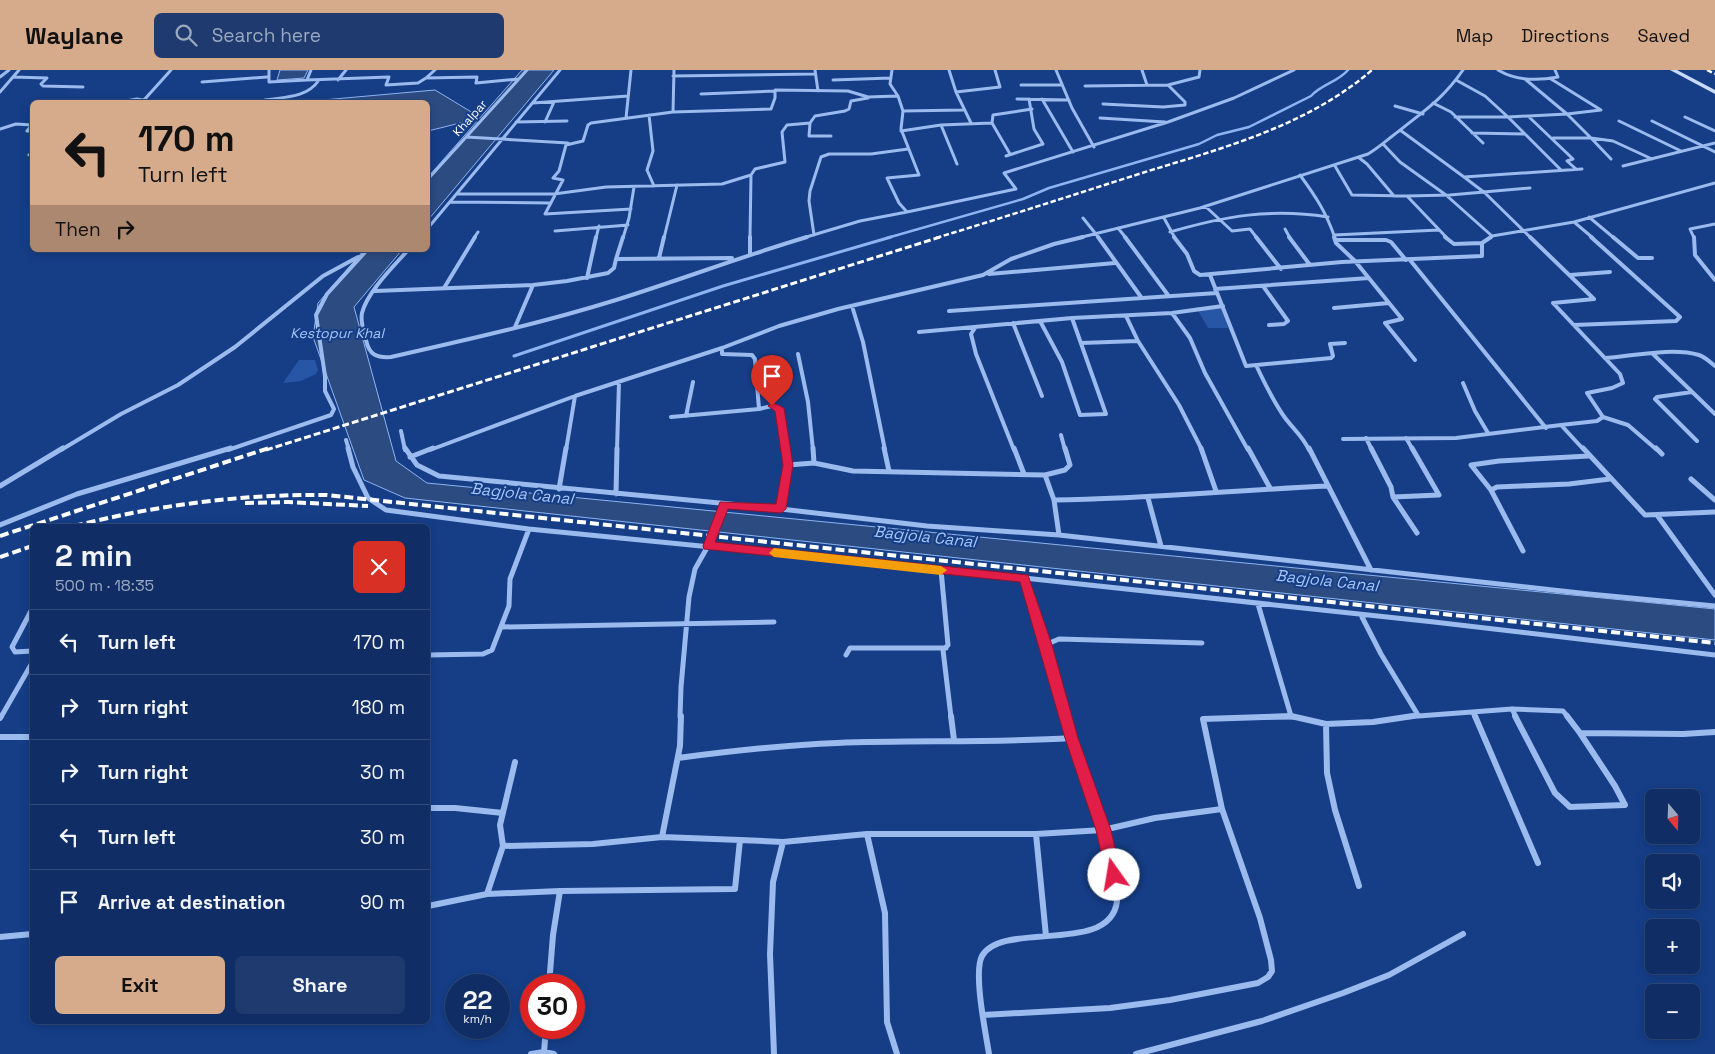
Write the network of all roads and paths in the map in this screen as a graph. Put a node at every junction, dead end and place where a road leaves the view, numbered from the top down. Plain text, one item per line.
1 (9, 70) edge
2 (19, 70) edge
3 (171, 70) edge
4 (269, 70) edge
5 (311, 70) edge
6 (346, 70) edge
7 (435, 70) edge
8 (527, 70) edge
9 (560, 70) edge
10 (631, 70) edge
11 (674, 70) edge
12 (892, 70) edge
13 (949, 70) edge
14 (995, 70) edge
15 (1056, 70) edge
16 (1142, 70) edge
17 (1200, 70) edge
18 (1294, 70) edge
19 (1463, 70) edge
20 (1498, 70) edge
21 (1555, 70) edge
22 (1674, 70) edge
23 (814, 72) edge
24 (673, 76) junction
25 (0, 77) edge
26 (13, 77) junction
27 (267, 77) junction
28 (426, 78) junction
29 (891, 78) junction
30 (518, 79) junction
31 (1525, 79) junction
32 (1552, 79) junction
33 (307, 80) junction
34 (319, 80) junction
35 (338, 80) junction
36 (833, 80) dead end
37 (1456, 80) junction
38 (202, 82) dead end
39 (1021, 85) dead end
40 (1062, 85) junction
41 (1147, 85) junction
42 (1085, 86) dead end
43 (1168, 86) junction
44 (83, 87) dead end
45 (775, 91) junction
46 (818, 91) junction
47 (0, 92) edge
48 (956, 92) junction
49 (1715, 92) edge
50 (701, 94) dead end
51 (628, 96) junction
52 (898, 96) junction
53 (868, 97) junction
54 (1029, 99) junction
55 (1042, 99) junction
56 (123, 100) edge
57 (144, 100) joint
58 (265, 100) dead end
59 (1017, 100) dead end
60 (1069, 100) junction
61 (554, 102) junction
62 (533, 103) junction
63 (1433, 103) junction
64 (1103, 104) dead end
65 (1395, 106) dead end
66 (1032, 109) junction
67 (963, 110) junction
68 (903, 111) junction
69 (673, 112) junction
70 (1423, 114) junction
71 (1567, 114) junction
72 (649, 115) junction
73 (1528, 116) junction
74 (1455, 117) junction
75 (1508, 117) junction
76 (626, 118) junction
77 (1100, 118) dead end
78 (1685, 118) dead end
79 (567, 121) dead end
80 (1619, 121) dead end
81 (1652, 121) dead end
82 (516, 122) junction
83 (545, 122) junction
84 (1168, 122) junction
85 (810, 123) junction
86 (992, 123) junction
87 (971, 124) junction
88 (30, 125) edge
89 (941, 125) junction
90 (0, 129) edge
91 (1400, 130) junction
92 (902, 131) junction
93 (1715, 132) edge
94 (1472, 133) junction
95 (1524, 134) junction
96 (831, 136) dead end
97 (466, 137) junction
98 (1553, 138) junction
99 (1591, 138) junction
100 (501, 140) junction
101 (568, 143) junction
102 (1482, 143) dead end
103 (1715, 143) edge
104 (1384, 145) junction
105 (1702, 146) junction
106 (1094, 147) junction
107 (908, 149) junction
108 (1681, 151) junction
109 (1073, 152) junction
110 (1715, 152) edge
111 (1010, 154) junction
112 (1006, 156) dead end
113 (1358, 157) junction
114 (1652, 158) junction
115 (1611, 159) dead end
116 (957, 164) dead end
117 (1335, 166) junction
118 (1623, 166) dead end
119 (1576, 169) junction
120 (1582, 169) dead end
121 (1561, 170) junction
122 (751, 175) junction
123 (1300, 175) junction
124 (430, 178) edge
125 (1464, 178) junction
126 (1715, 184) edge
127 (677, 185) junction
128 (654, 186) junction
129 (634, 187) junction
130 (1530, 188) dead end
131 (1485, 193) junction
132 (457, 194) junction
133 (554, 194) junction
134 (1446, 195) junction
135 (1394, 196) junction
136 (1407, 196) junction
137 (450, 202) junction
138 (550, 203) junction
139 (1204, 206) junction
140 (631, 209) junction
141 (907, 212) junction
142 (1328, 217) junction
143 (1589, 217) junction
144 (1083, 218) dead end
145 (1164, 218) junction
146 (1218, 218) junction
147 (1574, 222) junction
148 (1715, 224) edge
149 (628, 225) junction
150 (430, 226) edge
151 (600, 226) junction
152 (1118, 228) junction
153 (1285, 228) dead end
154 (1439, 230) junction
155 (1523, 230) junction
156 (555, 231) dead end
157 (478, 232) dead end
158 (1170, 232) junction
159 (1097, 233) junction
160 (814, 235) junction
161 (1492, 236) junction
162 (1335, 238) junction
163 (1482, 243) junction
164 (365, 252) edge
165 (406, 252) edge
166 (750, 254) junction
167 (363, 255) junction
168 (659, 258) junction
169 (737, 258) junction
170 (1652, 258) dead end
171 (616, 260) junction
172 (1408, 260) junction
173 (1355, 262) junction
174 (1115, 263) junction
175 (1310, 266) junction
176 (1281, 268) junction
177 (1610, 272) dead end
178 (982, 275) junction
179 (1210, 275) junction
180 (1570, 275) junction
181 (587, 278) junction
182 (1369, 278) junction
183 (1715, 280) edge
184 (533, 285) junction
185 (1263, 286) junction
186 (444, 288) junction
187 (375, 291) junction
188 (1216, 291) junction
189 (1168, 295) junction
190 (1142, 297) junction
191 (1389, 303) junction
192 (852, 306) junction
193 (1224, 306) junction
194 (1334, 308) dead end
195 (949, 311) dead end
196 (1172, 312) junction
197 (1126, 316) junction
198 (1072, 318) junction
199 (1040, 321) junction
200 (1013, 323) junction
201 (1269, 325) dead end
202 (1574, 325) junction
203 (515, 327) junction
204 (975, 328) junction
205 (919, 332) dead end
206 (1138, 341) junction
207 (1345, 343) dead end
208 (1081, 344) junction
209 (722, 348) junction
210 (798, 354) dead end
211 (1653, 354) junction
212 (1606, 358) junction
213 (1415, 360) dead end
214 (1256, 365) junction
215 (1715, 366) edge
216 (619, 382) junction
217 (693, 382) dead end
218 (1463, 384) dead end
219 (1692, 392) junction
220 (575, 396) junction
221 (1042, 396) dead end
222 (759, 409) junction
223 (1715, 414) edge
224 (686, 416) junction
225 (671, 417) dead end
226 (1603, 417) junction
227 (1561, 425) junction
228 (1546, 428) junction
229 (401, 431) dead end
230 (1488, 433) junction
231 (1061, 435) dead end
232 (1366, 438) junction
233 (1406, 438) junction
234 (1343, 439) dead end
235 (346, 440) dead end
236 (1697, 441) dead end
237 (1662, 454) dead end
238 (1589, 456) junction
239 (410, 457) junction
240 (814, 463) junction
241 (788, 465) junction
242 (889, 470) junction
243 (1024, 474) junction
244 (1045, 474) junction
245 (1610, 479) junction
246 (1691, 479) dead end
247 (0, 486) edge
248 (1328, 486) junction
249 (1270, 488) junction
250 (559, 489) junction
251 (1491, 490) junction
252 (1216, 491) junction
253 (616, 494) junction
254 (1393, 497) junction
255 (1148, 498) junction
256 (1054, 500) junction
257 (1715, 500) edge
258 (723, 506) junction
259 (781, 509) junction
260 (1715, 512) edge
261 (1657, 515) junction
262 (0, 525) edge
263 (530, 529) junction
264 (1417, 533) dead end
265 (1060, 535) junction
266 (708, 546) junction
267 (1161, 546) junction
268 (1523, 551) dead end
269 (941, 570) junction
270 (1371, 570) junction
271 (1024, 578) junction
272 (1715, 595) edge
273 (1258, 604) junction
274 (1715, 606) edge
275 (30, 614) edge
276 (1362, 617) dead end
277 (774, 622) dead end
278 (687, 623) junction
279 (502, 627) junction
280 (1202, 643) dead end
281 (1046, 645) junction
282 (946, 648) junction
283 (30, 651) edge
284 (846, 655) dead end
285 (1715, 655) edge
286 (430, 656) edge
287 (30, 666) edge
288 (1512, 709) junction
289 (1473, 712) junction
290 (1418, 715) junction
291 (1291, 716) junction
292 (0, 718) edge
293 (1326, 724) junction
294 (1715, 732) edge
295 (1580, 733) junction
296 (0, 737) edge
297 (30, 737) edge
298 (1072, 738) junction
299 (954, 740) junction
300 (678, 758) junction
301 (515, 762) dead end
302 (430, 808) edge
303 (1222, 809) junction
304 (503, 813) junction
305 (1104, 830) junction
306 (867, 834) junction
307 (1036, 834) junction
308 (662, 837) junction
309 (740, 840) junction
310 (783, 842) junction
311 (503, 846) junction
312 (1538, 863) dead end
313 (1359, 886) dead end
314 (560, 890) junction
315 (487, 894) junction
316 (430, 906) edge
317 (30, 934) edge
318 (1463, 934) dead end
319 (1046, 936) junction
320 (0, 937) edge
321 (550, 974) edge
322 (983, 1015) junction
323 (545, 1039) edge
324 (544, 1052) junction
325 (531, 1054) edge
326 (554, 1054) edge
327 (774, 1054) edge
328 (897, 1054) edge
329 (989, 1054) edge
330 (1136, 1054) edge

1 - 25 street
2 - 26 street
3 - 57 street
4 - 27 street
5 - 33 street
6 - 35 street
7 - 28 street
8 - 30 street, Khalpar
9 - 62 street
10 - 51 street
11 - 24 street
12 - 29 street
13 - 48 street
14 - 48 street
15 - 40 street
16 - 41 street
17 - 43 street
18 - 84 street
19 - 37 street
20 - 31 street
21 - 32 street
22 - 49 street
23 - 24 street
23 - 46 street
24 - 69 street
26 - 44 street
26 - 47 street
27 - 33 street
27 - 38 street
28 - 30 street
28 - 35 street
29 - 36 street
29 - 52 street
30 - 97 street, Khalpar
31 - 32 street
31 - 71 street
32 - 71 street
33 - 34 street
34 - 35 street
34 - 58 street
37 - 63 street
37 - 75 street
39 - 40 street
40 - 60 street
41 - 42 street
41 - 43 street
43 - 64 street
45 - 46 street
45 - 50 street
45 - 69 street
46 - 53 street
48 - 67 street
51 - 61 street
51 - 76 street
52 - 53 street
52 - 68 street
53 - 85 street
54 - 55 street
54 - 59 street
54 - 66 street
55 - 60 street
55 - 109 street
56 - 57 street
60 - 106 street
61 - 62 street
61 - 83 street
62 - 82 street
63 - 70 street
63 - 74 street
65 - 70 street
66 - 86 street
66 - 111 street
67 - 68 street
67 - 87 street
68 - 92 street
69 - 72 street
70 - 91 street
71 - 73 street
71 - 99 street
72 - 76 street
72 - 128 street
73 - 75 street
73 - 98 street
74 - 75 street
74 - 94 street
75 - 95 street
76 - 101 street
77 - 84 street
78 - 93 street
79 - 83 street
80 - 108 street
81 - 105 street
82 - 83 street
82 - 100 street
84 - 106 street
85 - 96 street
85 - 122 street
86 - 87 street
86 - 111 street
87 - 89 street
88 - 90 street
89 - 92 street
89 - 116 street
91 - 104 street
91 - 125 street
92 - 107 street
94 - 95 street
94 - 102 street
95 - 121 street
97 - 100 street
97 - 124 street, Khalpar
98 - 99 street
98 - 119 street
99 - 114 street
99 - 115 street
100 - 101 street
100 - 132 street
101 - 133 street
103 - 105 street
104 - 113 street
104 - 134 street
105 - 108 street
105 - 110 street
106 - 109 street
107 - 141 street
107 - 160 street
108 - 114 street
109 - 141 street
111 - 112 street
113 - 117 street
113 - 135 street
114 - 118 street
117 - 123 street
117 - 135 street
119 - 120 street
119 - 121 street
121 - 125 street
122 - 127 street
122 - 166 street
123 - 139 street
123 - 142 street
125 - 131 street
126 - 143 street
127 - 128 street
127 - 168 street
128 - 129 street
129 - 133 street
129 - 140 street
130 - 131 street
131 - 134 street
131 - 155 street
132 - 133 street
132 - 137 street
133 - 138 street
134 - 136 street
134 - 161 street
135 - 136 street
136 - 154 street
137 - 138 street
137 - 150 street
138 - 140 street
139 - 145 street
139 - 146 street
140 - 149 street
141 - 160 street
142 - 146 street
142 - 162 street
143 - 147 street
143 - 170 street
144 - 159 street
145 - 152 street
145 - 158 street
146 - 158 street
146 - 176 street
147 - 155 street
147 - 202 street
148 - 183 street
149 - 151 street
149 - 171 street
151 - 156 street
151 - 181 street
152 - 159 street
152 - 189 street
153 - 175 street
154 - 162 street
154 - 163 street
155 - 161 street
155 - 180 street
157 - 186 street
158 - 179 street
159 - 174 street
159 - 178 street
160 - 166 street
161 - 163 street
162 - 172 street
162 - 173 street
163 - 172 street
164 - 167 street
165 - 187 street
166 - 169 street
167 - 247 street
167 - 262 street
168 - 169 street
168 - 171 street
169 - 203 street
171 - 181 street
172 - 173 street
172 - 228 street
173 - 175 street
173 - 182 street
174 - 178 street
174 - 190 street
175 - 176 street
176 - 179 street
177 - 180 street
178 - 192 street
179 - 188 street
180 - 202 street
181 - 184 street
182 - 185 street
182 - 191 street
184 - 186 street
184 - 203 street
185 - 188 street
185 - 201 street
186 - 187 street
187 - 203 street
188 - 189 street
188 - 193 street
189 - 190 street
190 - 195 street
191 - 194 street
191 - 213 street
192 - 209 street
192 - 242 street
193 - 196 street
193 - 214 street
196 - 197 street
196 - 249 street
197 - 198 street
197 - 206 street
198 - 199 street
198 - 208 street
199 - 200 street
199 - 208 street
200 - 204 street
200 - 221 street
202 - 212 street
204 - 205 street
204 - 243 street
206 - 208 street
206 - 252 street
207 - 214 street
209 - 216 street
209 - 222 street
210 - 240 street
211 - 212 street
211 - 215 street
211 - 219 street
212 - 226 street
214 - 248 street
216 - 220 street
216 - 253 street
217 - 224 street
218 - 230 street
219 - 223 street
219 - 236 street
220 - 239 street
220 - 250 street
222 - 224 street
222 - 241 street
224 - 225 street
226 - 227 street
226 - 237 street
227 - 228 street
227 - 238 street
228 - 230 street
229 - 239 street
230 - 233 street
231 - 244 street
232 - 233 street
232 - 234 street
232 - 254 street
233 - 254 street
235 - 263 street
238 - 245 street
238 - 251 street
239 - 250 street
240 - 241 street
240 - 242 street
241 - 259 street
242 - 243 street
243 - 244 street
244 - 256 street
245 - 251 street
245 - 261 street
246 - 257 street
248 - 249 street
248 - 270 street
249 - 252 street
250 - 253 street
251 - 268 street
252 - 255 street
253 - 258 street
254 - 264 street
255 - 256 street
255 - 267 street
256 - 265 street
258 - 259 street
258 - 266 street
259 - 265 street
260 - 261 street
261 - 272 street
263 - 266 street
263 - 279 street
265 - 267 street
266 - 269 street
266 - 278 street
267 - 270 street
269 - 271 street
269 - 282 street
270 - 274 street
271 - 273 street
271 - 281 street
273 - 285 street
273 - 291 street
275 - 283 street
276 - 290 street
277 - 278 street
278 - 279 street
278 - 300 street
279 - 286 street
280 - 281 street
281 - 298 street
282 - 284 street
282 - 299 street
287 - 292 street
288 - 289 street
288 - 295 street
288 - 295 street
289 - 290 street
289 - 312 street
290 - 293 street
291 - 293 street
291 - 303 street
293 - 313 street
294 - 295 street
296 - 297 street
298 - 299 street
298 - 305 street
299 - 300 street
300 - 308 street
301 - 304 street
302 - 304 street
303 - 305 street
303 - 322 street
304 - 311 street
305 - 307 street
305 - 319 street
306 - 307 street
306 - 310 street
306 - 328 street
307 - 319 street
308 - 309 street
308 - 311 street
309 - 310 street
309 - 314 street
310 - 327 street
311 - 315 street
314 - 315 street
314 - 321 street
315 - 316 street
317 - 320 street
318 - 330 street
319 - 322 street
322 - 329 street
323 - 324 street
324 - 325 street
324 - 326 street

